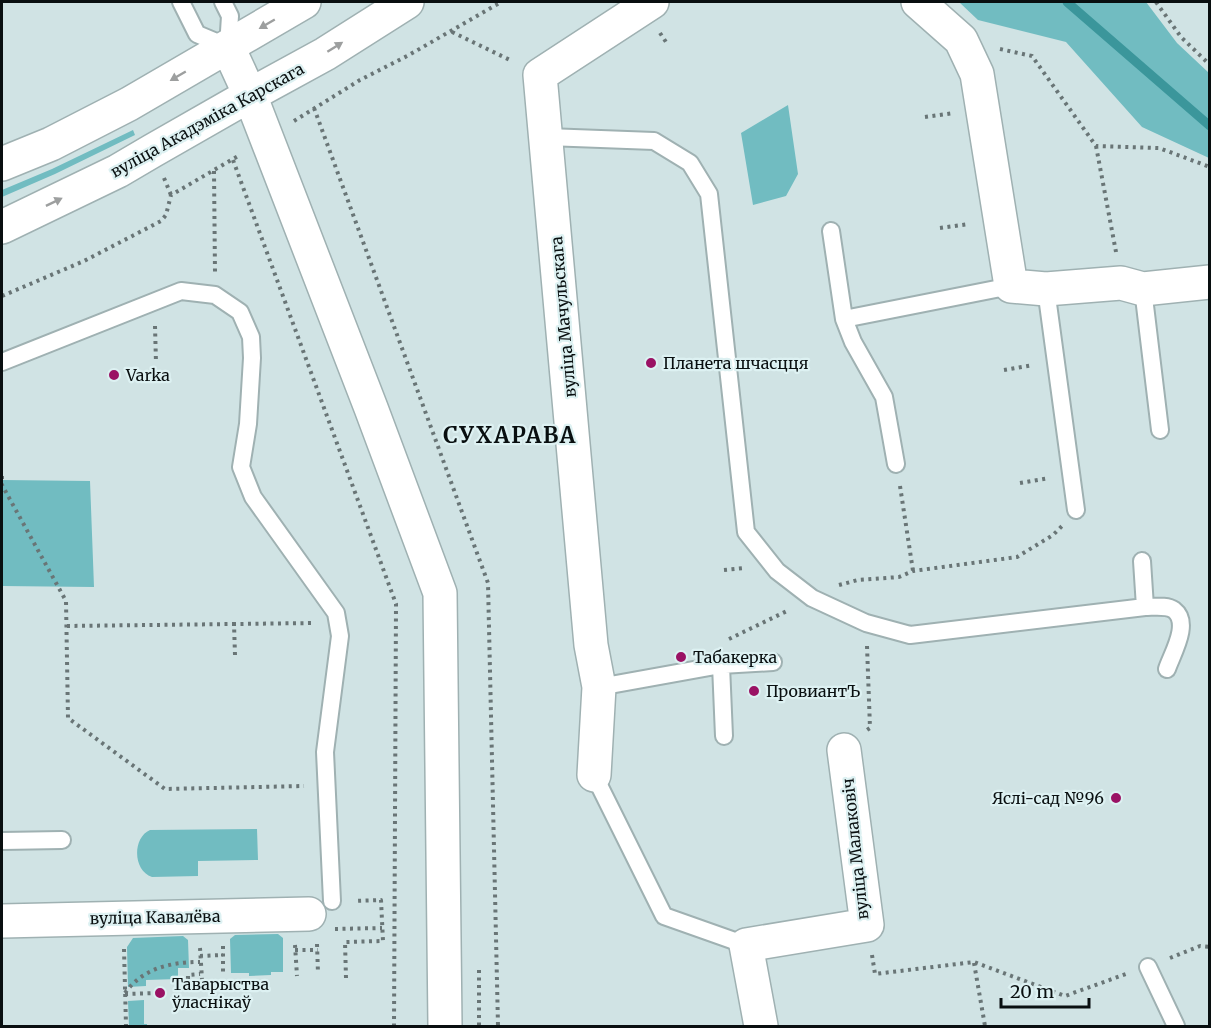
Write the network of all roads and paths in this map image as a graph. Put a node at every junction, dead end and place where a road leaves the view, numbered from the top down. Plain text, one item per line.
1 (181, 2) edge
2 (222, 2) edge
3 (304, 2) edge
4 (407, 2) edge
5 (501, 2) edge
6 (652, 2) edge
7 (918, 2) edge
8 (1156, 2) edge
9 (451, 31) junction
10 (961, 40) junction
11 (228, 46) junction
12 (1207, 61) edge
13 (1209, 65) edge
14 (540, 75) junction
15 (250, 94) junction
16 (547, 137) junction
17 (266, 138) junction
18 (1096, 147) junction
19 (233, 160) junction
20 (2, 164) edge
21 (1209, 167) edge
22 (214, 171) junction
23 (2, 228) edge
24 (831, 231) dead end
25 (1209, 282) edge
26 (1011, 286) junction
27 (1132, 286) junction
28 (1046, 289) junction
29 (215, 295) junction
30 (2, 296) edge
31 (154, 301) junction
32 (844, 319) junction
33 (2, 362) edge
34 (1056, 362) junction
35 (156, 363) dead end
36 (1004, 370) dead end
37 (1160, 430) dead end
38 (896, 464) joint
39 (1071, 475) junction
40 (2, 476) edge
41 (1020, 483) dead end
42 (1076, 510) joint
43 (1142, 561) dead end
44 (913, 571) junction
45 (812, 598) junction
46 (1145, 607) junction
47 (339, 622) junction
48 (866, 623) junction
49 (234, 624) junction
50 (67, 626) junction
51 (236, 655) dead end
52 (773, 662) dead end
53 (721, 665) junction
54 (704, 668) junction
55 (1167, 669) dead end
56 (599, 687) junction
57 (724, 736) dead end
58 (844, 750) joint
59 (594, 775) joint
60 (326, 785) junction
61 (62, 840) dead end
62 (2, 841) edge
63 (323, 915) junction
64 (2, 921) edge
65 (867, 925) junction
66 (382, 928) junction
67 (123, 944) dead end
68 (746, 945) junction
69 (1209, 947) edge
70 (200, 956) dead end
71 (974, 962) junction
72 (1148, 967) junction
73 (318, 973) dead end
74 (224, 975) dead end
75 (297, 976) dead end
76 (346, 978) dead end
77 (188, 979) dead end
78 (156, 993) dead end
79 (125, 994) junction
80 (126, 1026) edge
81 (394, 1026) edge
82 (445, 1026) edge
83 (761, 1026) edge
84 (985, 1026) edge
85 (1176, 1026) edge

1 - 11 lane
2 - 11 lane
3 -> 11 street
15 -> 4 street, вуліца Акадэміка Карскага
5 - 9 path
6 - 14 street
7 - 10 street
8 - 12 path
9 - 14 path
9 - 17 path
10 - 18 path
10 - 26 street
11 - 15 street
11 -> 20 street
12 - 13 path
14 - 16 street, вуліца Мачульскага
15 - 17 street
23 -> 15 street, вуліца Акадэміка Карскага
16 - 45 lane
16 - 56 street, вуліца Мачульскага
17 - 19 path
17 - 82 street
18 - 21 path
18 - 27 path
19 - 22 path
19 - 81 path
22 - 29 path
22 - 30 path
24 - 32 lane
25 - 27 street
26 - 28 street
26 - 32 lane
27 - 28 street
27 - 37 lane
28 - 34 lane
29 - 31 lane
29 - 47 lane
31 - 33 lane
31 - 35 path
32 - 38 lane
34 - 36 path
34 - 39 lane
38 - 44 path
39 - 41 path
39 - 42 lane
40 - 50 path
42 - 44 path
43 - 46 lane
44 - 45 path
45 - 48 lane
45 - 54 path
46 - 48 lane
46 - 55 lane
47 - 49 path
47 - 60 lane
48 - 58 path
49 - 50 path
49 - 51 path
50 - 60 path
52 - 53 lane
53 - 54 lane
53 - 57 lane
54 - 56 lane
56 - 59 street, вуліца Мачульскага
58 - 65 street, вуліца Малаковіч
59 - 68 lane
60 - 63 lane
61 - 62 lane
63 - 64 street, вуліца Кавалёва
63 - 66 path
63 - 66 path
65 - 68 street, вуліца Малаковіч
65 - 71 path
66 - 76 path
67 - 79 path
68 - 83 street
69 - 72 path
70 - 74 path
71 - 72 path
71 - 84 path
72 - 85 lane
73 - 75 path
77 - 79 path
78 - 79 path
79 - 80 path

